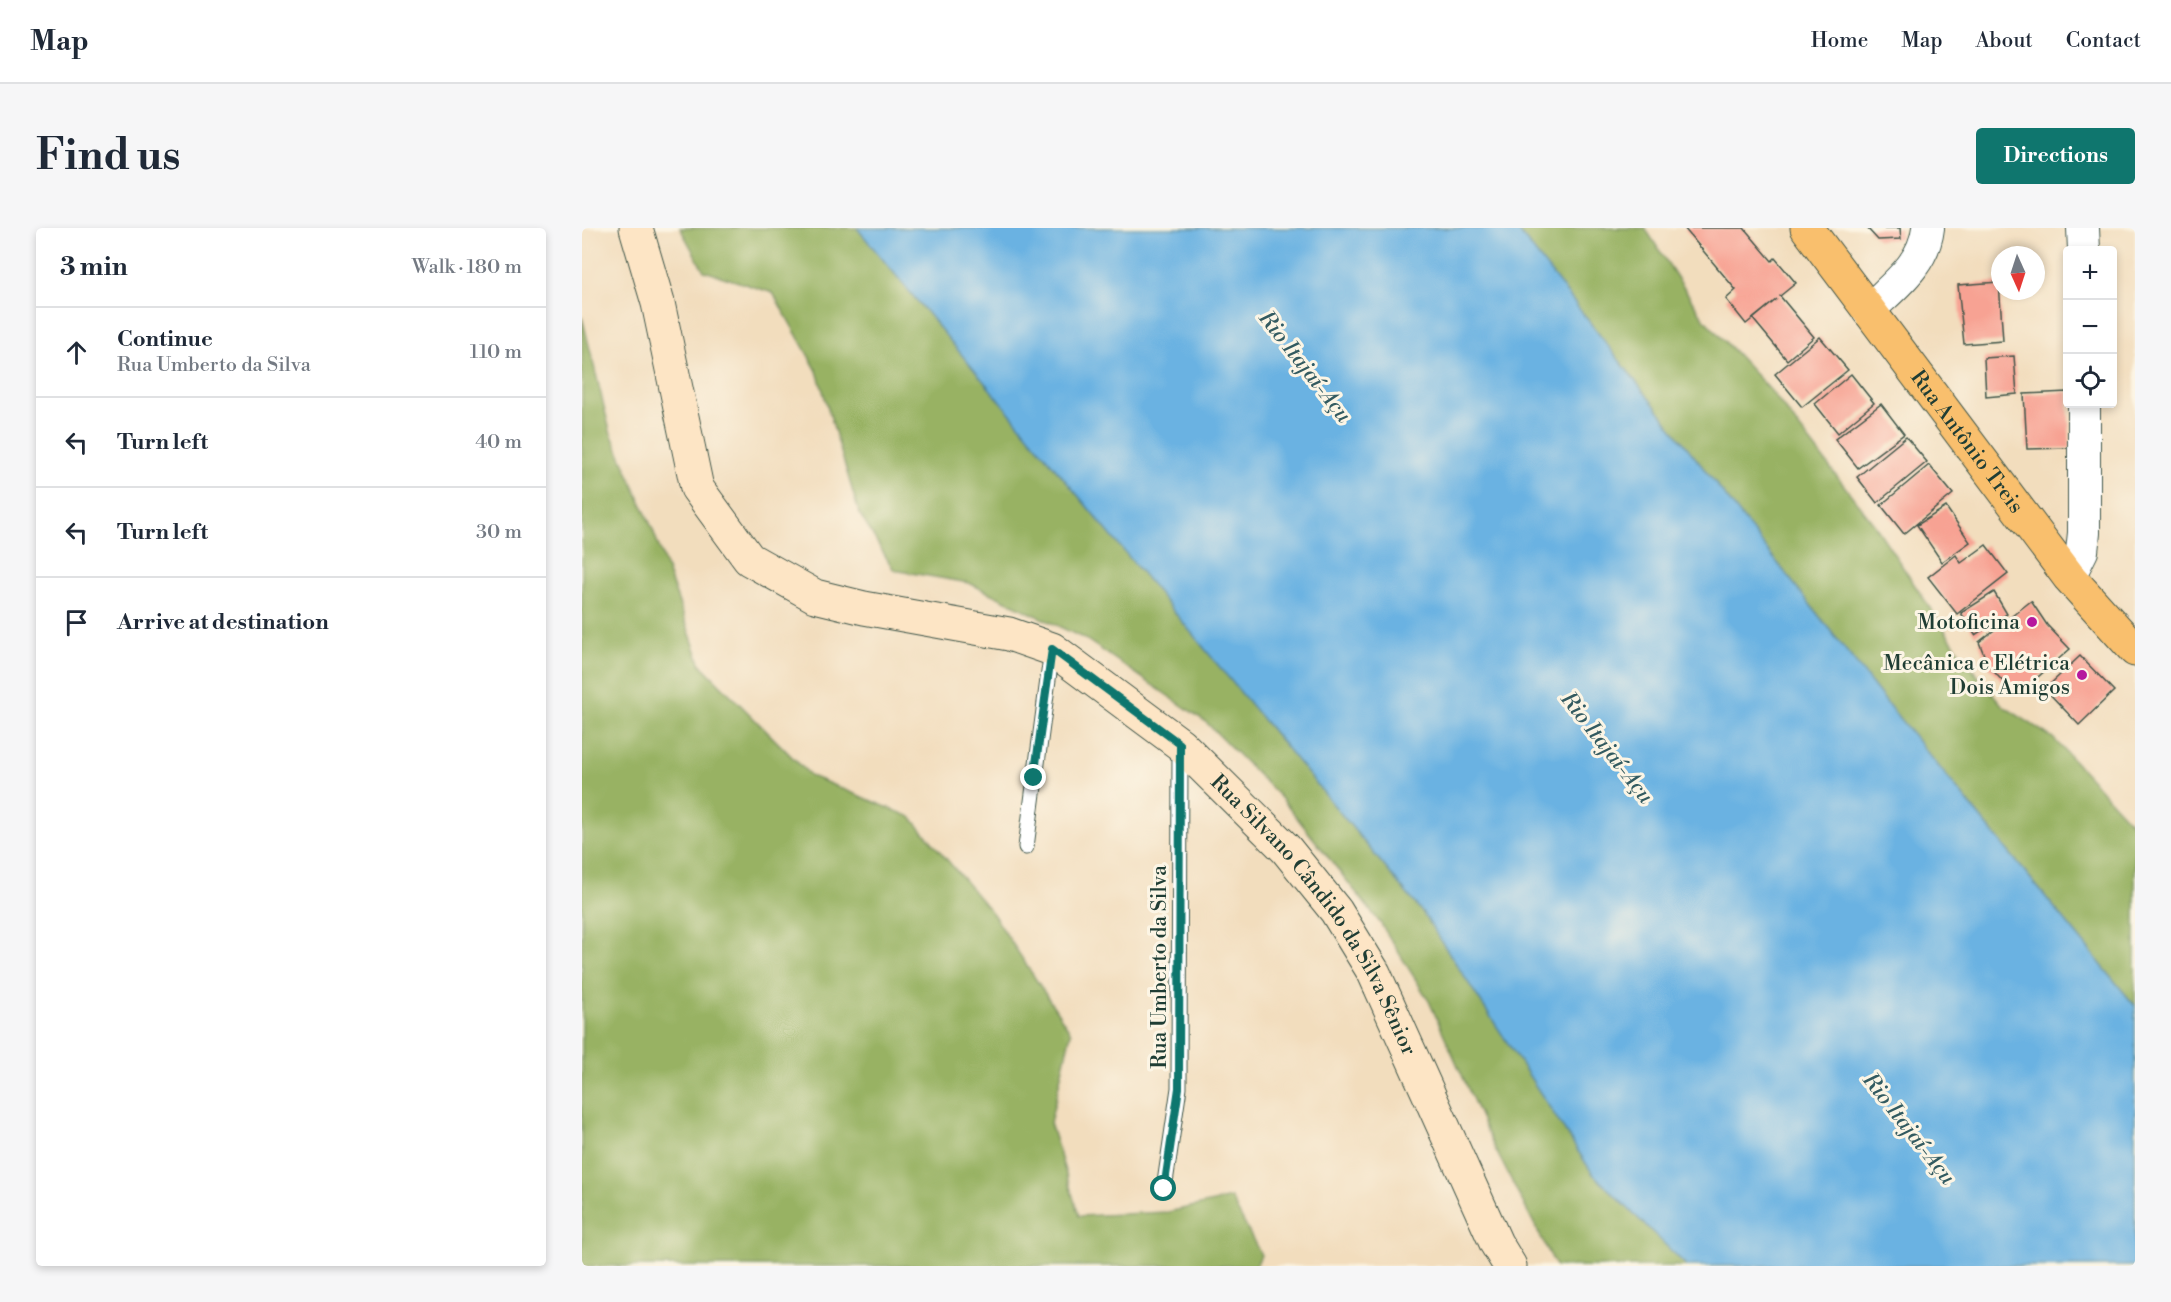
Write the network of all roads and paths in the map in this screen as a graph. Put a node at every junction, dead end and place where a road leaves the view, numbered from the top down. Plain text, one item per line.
1 (636, 228) edge
2 (1807, 228) edge
3 (1928, 228) edge
4 (2084, 228) edge
5 (2084, 246) edge
6 (1868, 311) junction
7 (2084, 408) edge
8 (2069, 577) junction
9 (1052, 649) junction
10 (2135, 650) edge
11 (1180, 744) junction
12 (1026, 847) dead end
13 (1164, 1189) dead end
14 (1510, 1266) edge

1 - 9 main road, Rua Silvano Cândido da Silva Sênior
2 - 6 main road, Rua Antônio Treis
3 - 6 street
4 - 5 street
6 - 8 main road, Rua Antônio Treis
7 - 8 street
8 - 10 main road, Rua Antônio Treis
9 - 11 main road, Rua Silvano Cândido da Silva Sênior
9 - 12 lane
11 - 13 lane, Rua Umberto da Silva
11 - 14 main road, Rua Silvano Cândido da Silva Sênior

